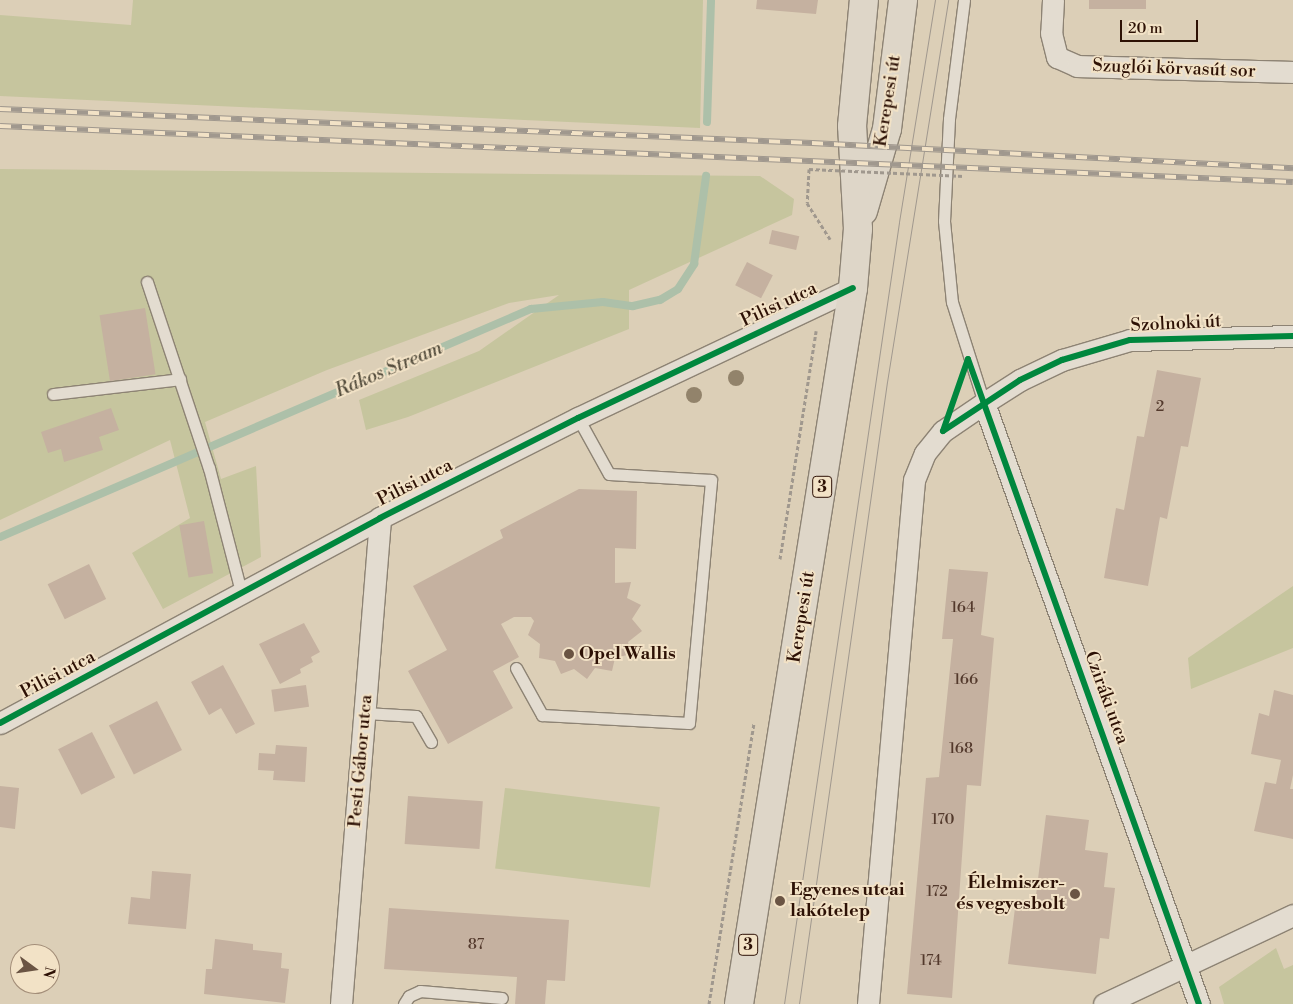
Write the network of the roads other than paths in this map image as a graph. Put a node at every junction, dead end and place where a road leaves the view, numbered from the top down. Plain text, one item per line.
1 (864, 0) edge
2 (903, 0) edge
3 (964, 0) edge
4 (1053, 0) edge
5 (1293, 72) edge
6 (846, 231) junction
7 (147, 282) dead end
8 (853, 288) junction
9 (1293, 336) edge
10 (180, 379) junction
11 (52, 394) dead end
12 (984, 403) junction
13 (578, 418) junction
14 (380, 518) junction
15 (242, 592) junction
16 (516, 668) dead end
17 (365, 713) junction
18 (0, 723) edge
19 (431, 742) dead end
20 (1293, 915) edge
21 (1186, 965) junction
22 (502, 998) dead end
23 (342, 1004) edge
24 (404, 1004) edge
25 (739, 1004) edge
26 (868, 1004) edge
27 (1104, 1004) edge
28 (1199, 1004) edge

1 - 6 main road, Kerepesi út / 3
2 - 6 main road, Kerepesi út / 3
3 - 12 lane
4 - 5 street, Szuglói körvasút sor
6 - 8 main road, Kerepesi út / 3
7 - 10 lane
8 - 13 street, Pilisi utca
8 - 25 main road, Kerepesi út / 3
9 - 12 street, Szolnoki út
10 - 11 lane
10 - 15 lane
12 - 21 street, Cziráki utca
12 - 26 street
13 - 14 street, Pilisi utca
13 - 16 lane
14 - 15 street, Pilisi utca
14 - 17 street, Pesti Gábor utca
15 - 18 street, Pilisi utca
17 - 19 lane
17 - 23 street, Pesti Gábor utca
20 - 21 street
21 - 27 street
21 - 28 street, Cziráki utca
22 - 24 lane

